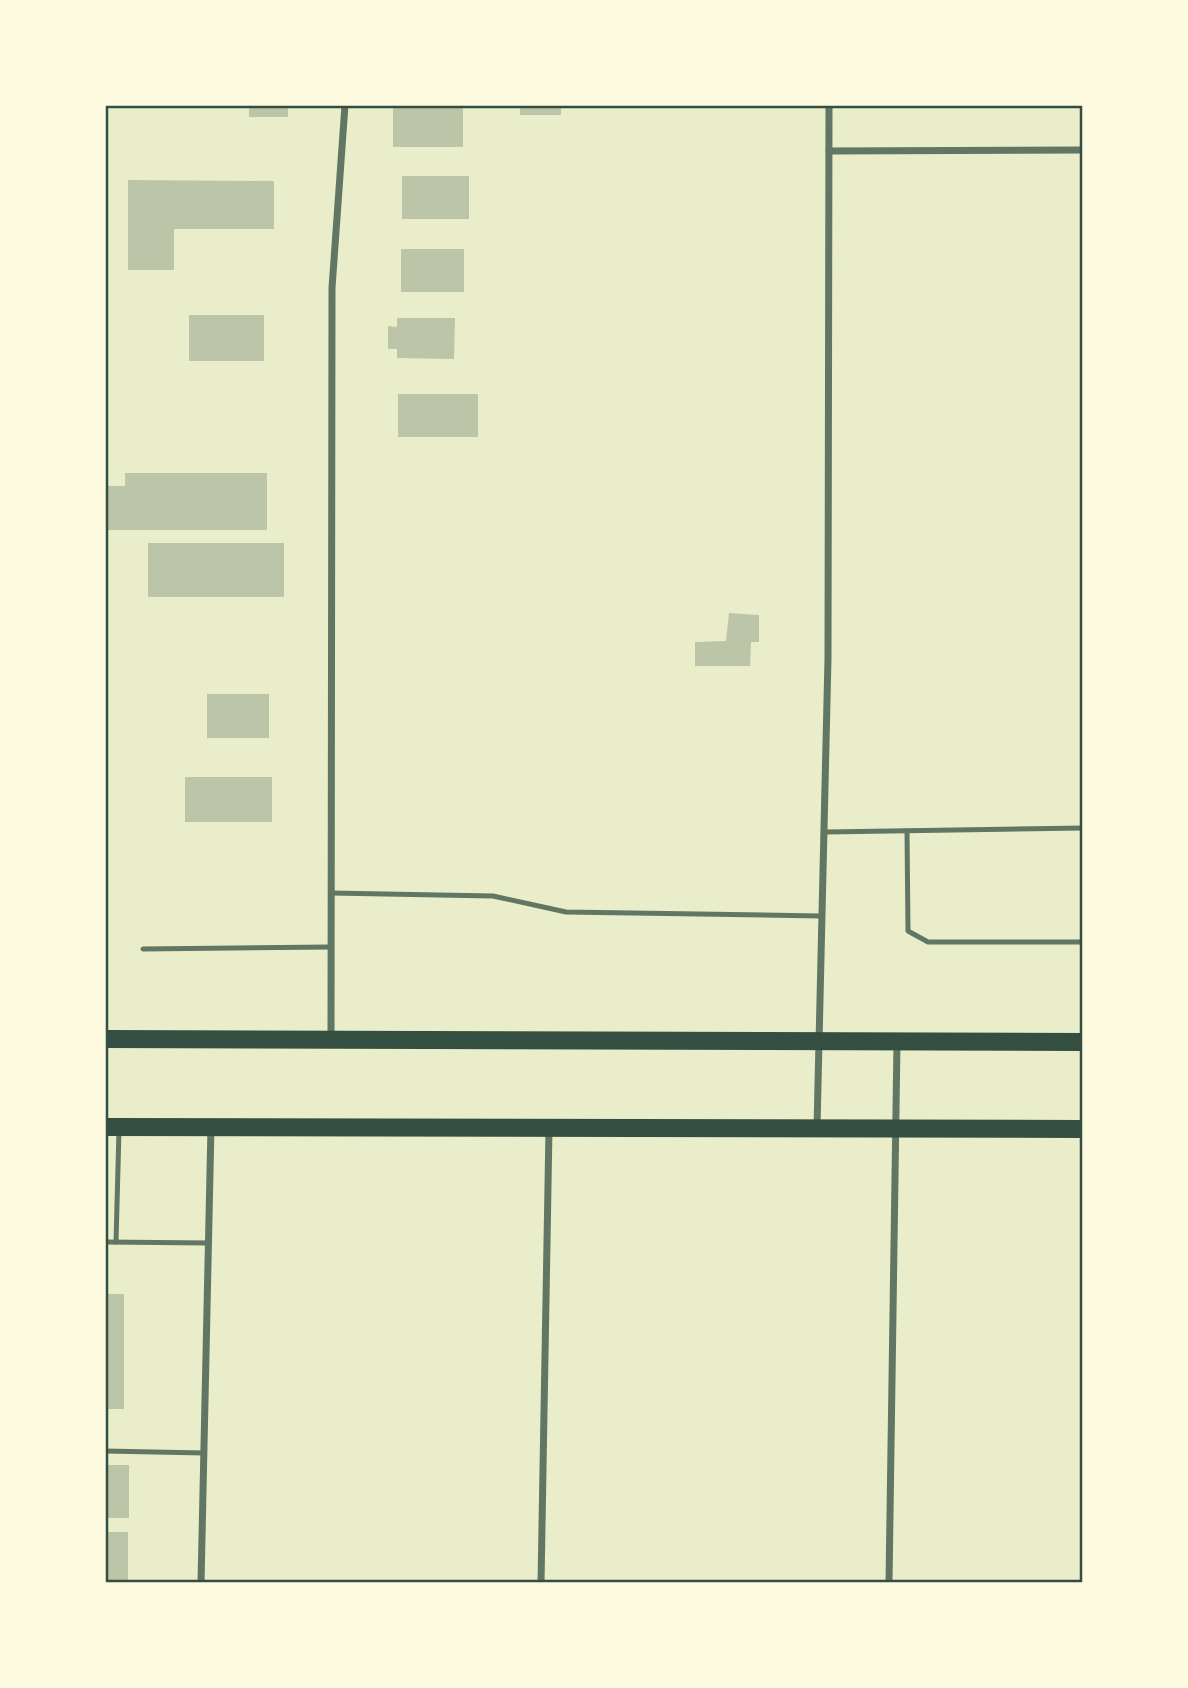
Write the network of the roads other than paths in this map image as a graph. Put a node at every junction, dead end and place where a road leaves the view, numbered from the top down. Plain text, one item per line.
1 (345, 105) edge
2 (829, 105) edge
3 (1083, 150) edge
4 (829, 151) junction
5 (1083, 828) edge
6 (907, 831) junction
7 (825, 832) junction
8 (331, 893) junction
9 (821, 916) junction
10 (1083, 942) edge
11 (331, 947) junction
12 (142, 949) dead end
13 (105, 1039) edge
14 (331, 1040) junction
15 (818, 1041) junction
16 (897, 1041) junction
17 (1083, 1042) edge
18 (211, 1126) junction
19 (112, 1127) edge
20 (549, 1128) junction
21 (817, 1128) junction
22 (896, 1128) junction
23 (1079, 1128) edge
24 (105, 1242) edge
25 (116, 1242) junction
26 (208, 1243) junction
27 (105, 1451) edge
28 (204, 1453) junction
29 (201, 1583) edge
30 (541, 1583) edge
31 (889, 1583) edge

1 - 8 street
2 - 4 street
3 - 4 street
4 - 7 street
5 - 6 lane
6 - 7 lane
6 - 10 lane
7 - 9 street
8 - 9 lane
8 - 11 street
9 - 15 street
11 - 12 lane
11 - 14 street
13 - 14 main road
14 - 15 main road
15 - 16 main road
15 - 21 street
16 - 17 main road
16 - 22 street
18 - 19 main road
18 - 20 main road
18 - 26 street
19 - 25 lane
20 - 21 main road
20 - 30 street
21 - 22 main road
22 - 23 main road
22 - 31 street
24 - 25 lane
25 - 26 lane
26 - 28 street
27 - 28 lane
28 - 29 street

